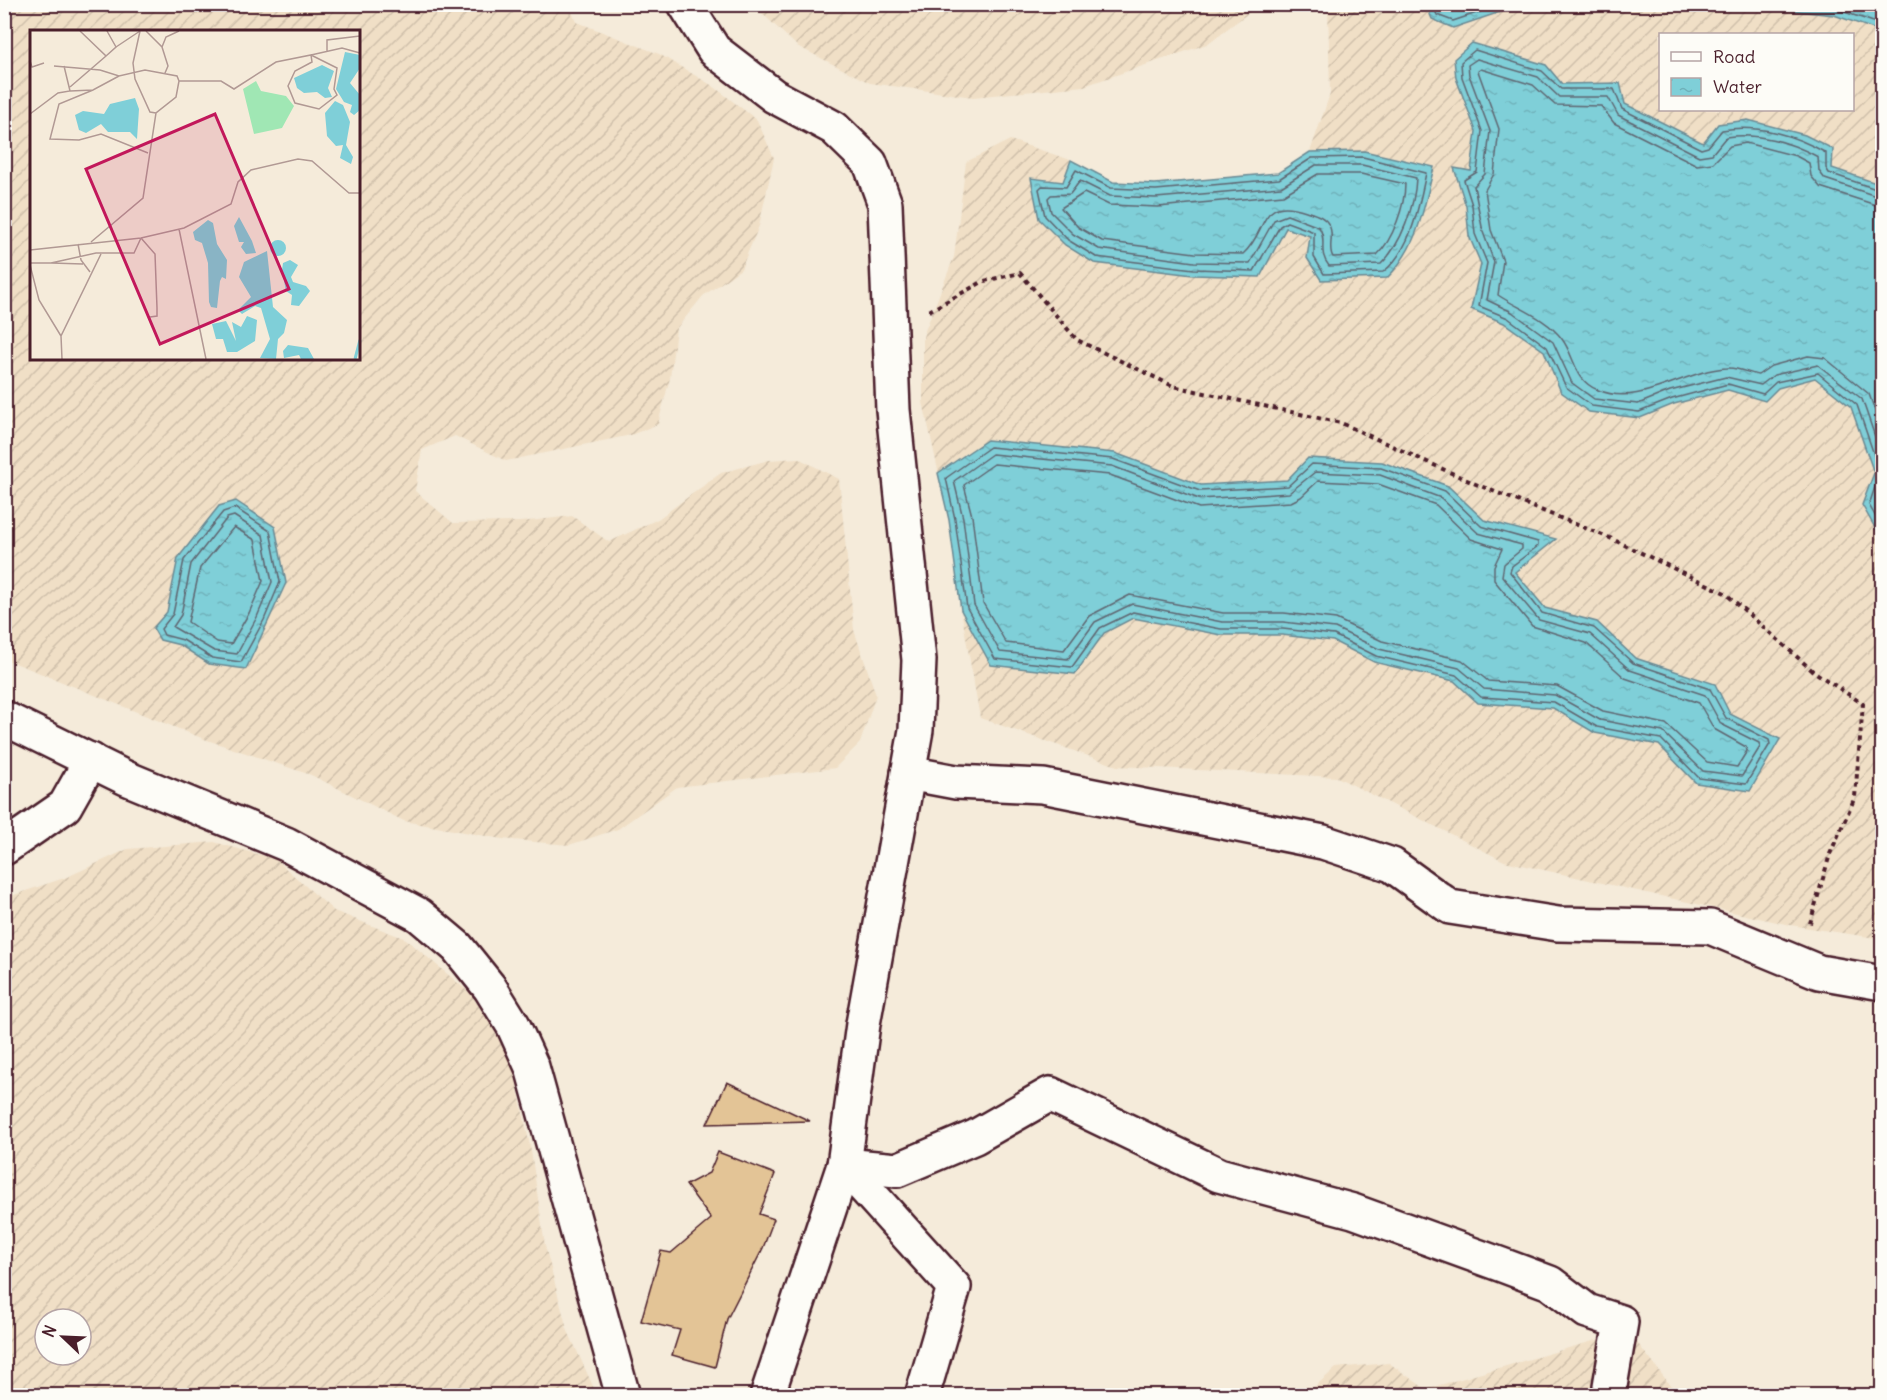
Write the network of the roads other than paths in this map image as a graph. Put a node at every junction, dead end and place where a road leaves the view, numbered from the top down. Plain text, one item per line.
1 (685, 4) edge
2 (4, 718) edge
3 (91, 760) junction
4 (908, 773) junction
5 (4, 848) edge
6 (1882, 983) edge
7 (844, 1165) junction
8 (1610, 1386) dead end
9 (623, 1395) edge
10 (767, 1395) edge
11 (922, 1395) edge

1 - 4 street
2 - 3 street
3 - 5 street
3 - 9 street
4 - 6 street
4 - 7 street
7 - 8 street
7 - 10 street
7 - 11 street

